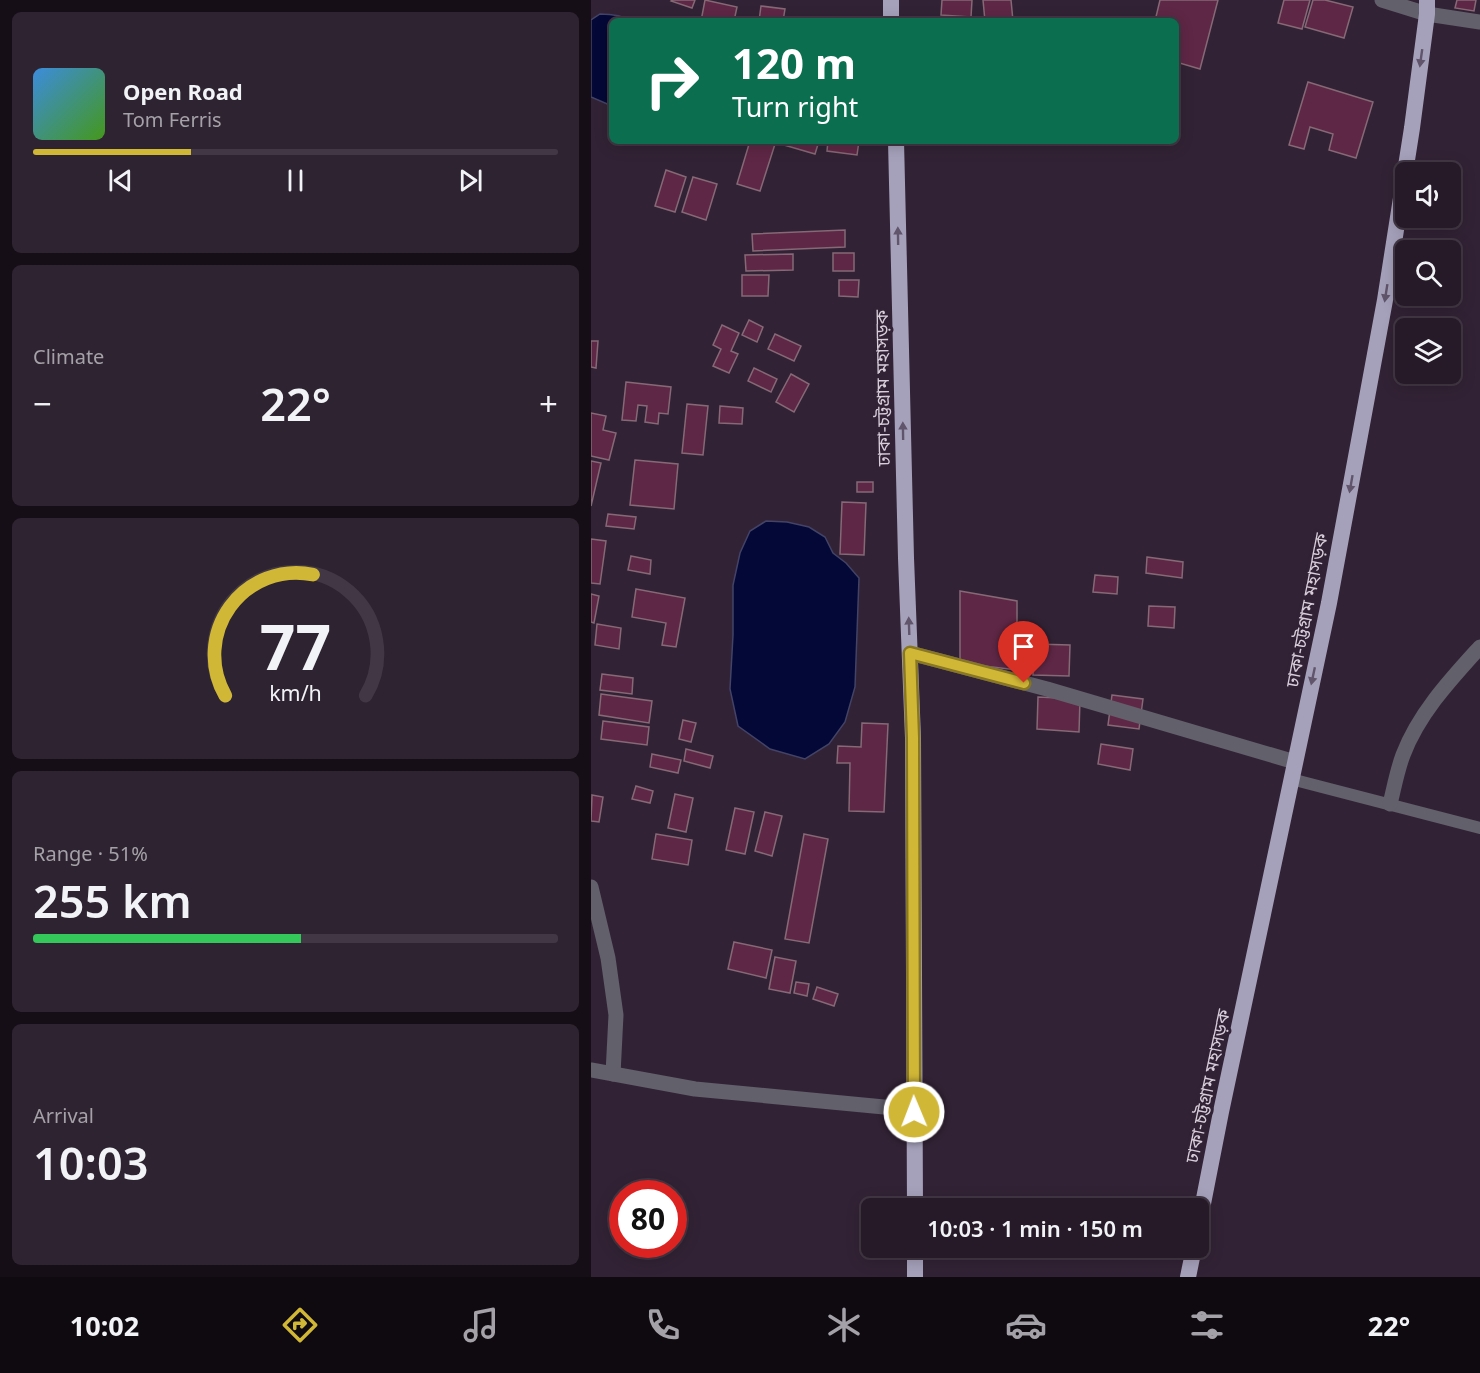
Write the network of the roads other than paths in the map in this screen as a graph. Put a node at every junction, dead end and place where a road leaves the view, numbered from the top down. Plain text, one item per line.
1 (891, 0) edge
2 (1382, 0) edge
3 (1427, 7) edge
4 (891, 18) edge
5 (1480, 22) edge
6 (895, 144) edge
7 (1480, 647) edge
8 (910, 653) junction
9 (1295, 762) junction
10 (1291, 779) junction
11 (1390, 804) junction
12 (1480, 828) edge
13 (591, 887) edge
14 (591, 1070) edge
15 (613, 1074) junction
16 (914, 1112) junction
17 (915, 1198) edge
18 (1204, 1198) edge
19 (915, 1258) edge
20 (1192, 1258) edge
21 (915, 1277) edge
22 (1188, 1277) edge

1 - 4 highway
2 - 3 street
3 - 5 street
3 -> 9 highway, ঢাকা-চট্টগ্রাম মহাসড়ক
8 -> 6 highway, ঢাকা-চট্টগ্রাম মহাসড়ক
7 - 11 street
8 - 9 street
8 - 16 highway, ঢাকা-চট্টগ্রাম মহাসড়ক
9 - 10 highway, ঢাকা-চট্টগ্রাম মহাসড়ক
10 - 11 lane
10 - 18 highway, ঢাকা-চট্টগ্রাম মহাসড়ক
11 - 12 lane
13 - 15 street
14 - 15 street
15 - 16 street
16 - 17 highway, ঢাকা-চট্টগ্রাম মহাসড়ক
19 - 21 highway
20 - 22 highway

